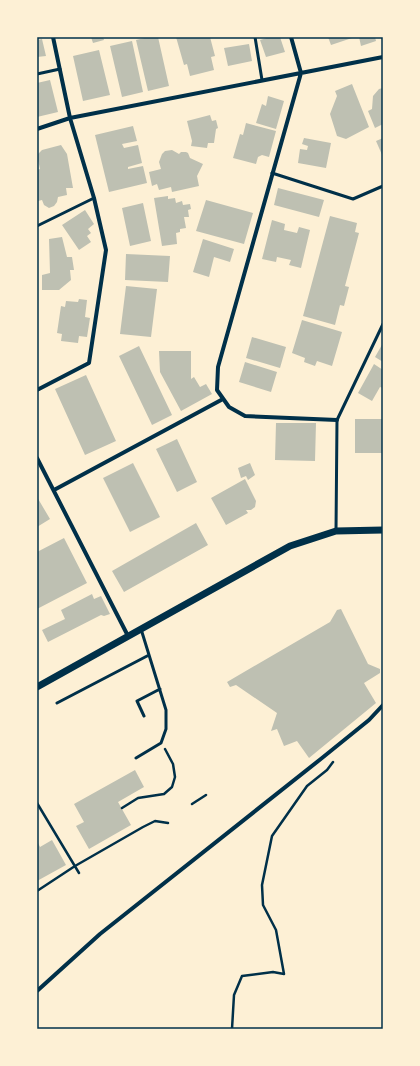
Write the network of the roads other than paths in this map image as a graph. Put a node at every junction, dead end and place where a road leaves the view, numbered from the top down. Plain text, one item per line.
1 (52, 37) edge
2 (255, 37) edge
3 (291, 37) edge
4 (383, 57) edge
5 (60, 69) junction
6 (301, 73) junction
7 (37, 74) edge
8 (262, 80) junction
9 (70, 118) junction
10 (37, 129) edge
11 (272, 174) junction
12 (383, 186) edge
13 (94, 198) junction
14 (37, 226) edge
15 (383, 324) edge
16 (37, 390) edge
17 (223, 399) junction
18 (337, 420) junction
19 (37, 458) edge
20 (54, 490) junction
21 (383, 530) edge
22 (336, 531) junction
23 (141, 629) junction
24 (128, 636) junction
25 (149, 655) junction
26 (37, 687) edge
27 (160, 689) junction
28 (57, 704) dead end
29 (383, 705) edge
30 (144, 716) dead end
31 (136, 758) dead end
32 (37, 991) edge

1 - 5 street
2 - 8 lane
3 - 6 street
4 - 6 street
5 - 7 lane
5 - 9 street
6 - 8 street
6 - 11 street
8 - 9 street
9 - 10 street
9 - 13 street
11 - 12 lane
11 - 17 street
13 - 14 lane
13 - 16 street
15 - 18 lane
17 - 18 street
17 - 20 street
18 - 22 lane
19 - 20 street
20 - 24 street
21 - 22 street
22 - 23 street
23 - 24 street
23 - 25 lane
24 - 26 street
25 - 27 lane
25 - 28 lane
27 - 30 lane
27 - 31 lane
29 - 32 street

